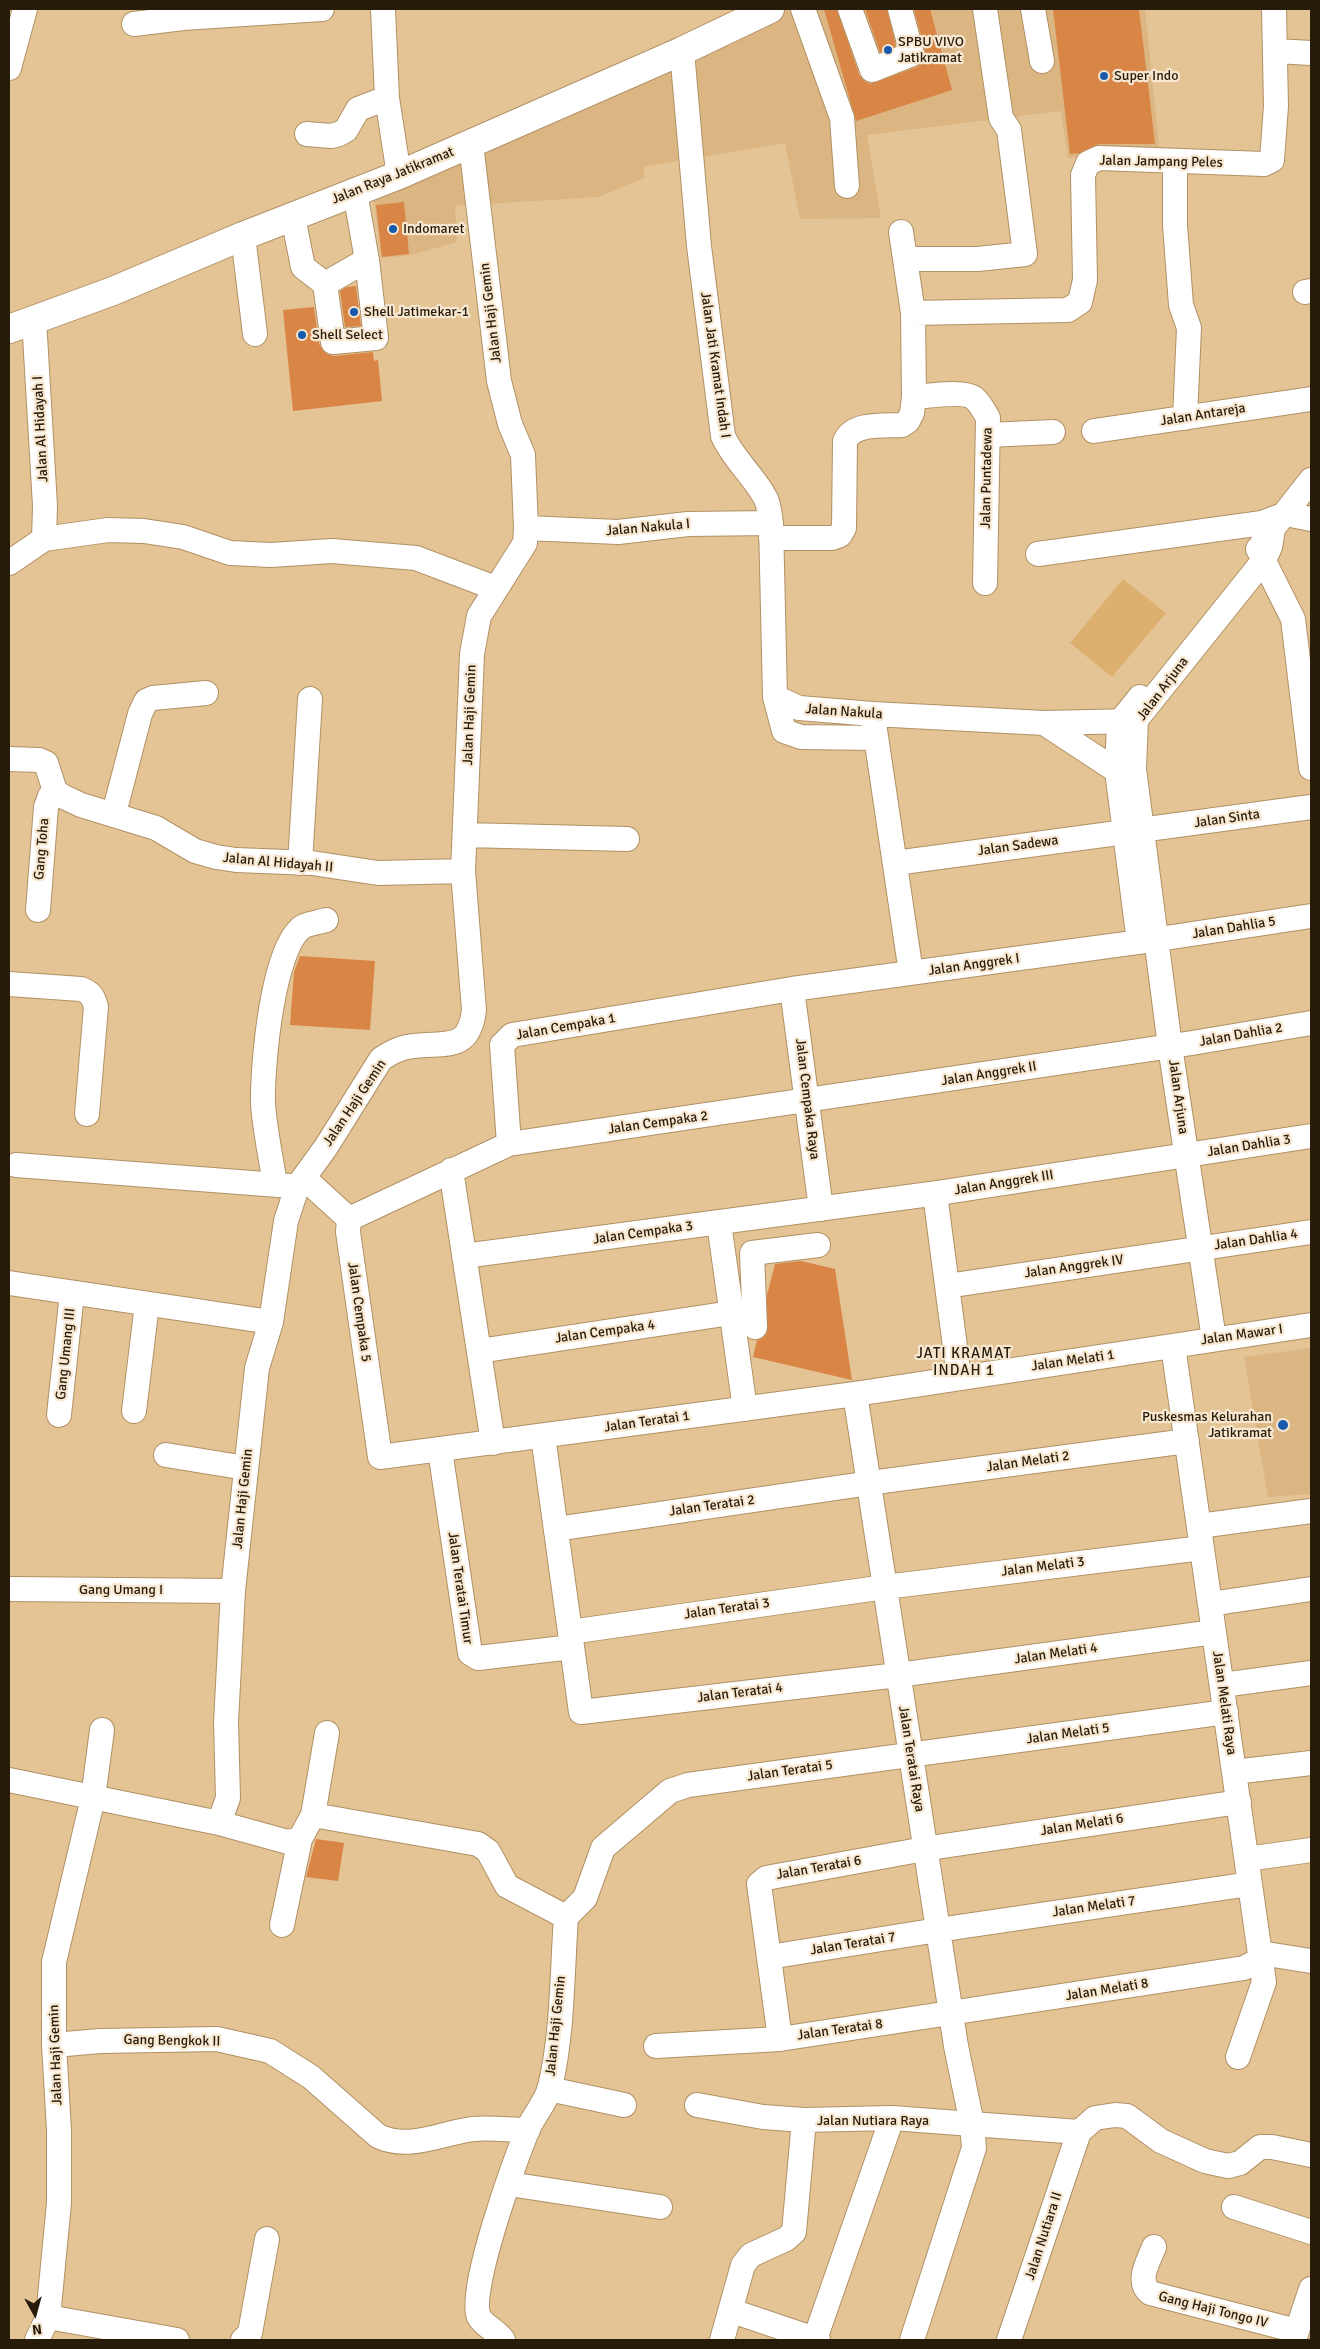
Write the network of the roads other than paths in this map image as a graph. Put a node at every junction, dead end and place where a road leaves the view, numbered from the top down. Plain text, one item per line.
1 (24, 9) edge
2 (322, 9) edge
3 (383, 9) edge
4 (770, 9) edge
5 (803, 9) edge
6 (850, 9) edge
7 (900, 9) edge
8 (985, 9) edge
9 (1033, 9) edge
10 (1274, 9) edge
11 (183, 13) edge
12 (134, 24) dead end
13 (682, 50) junction
14 (1276, 51) junction
15 (1311, 53) edge
16 (1042, 61) dead end
17 (9, 69) edge
18 (387, 98) junction
19 (307, 134) dead end
20 (471, 144) junction
21 (1175, 162) junction
22 (399, 175) junction
23 (847, 186) dead end
24 (355, 192) junction
25 (293, 217) junction
26 (900, 232) dead end
27 (243, 236) junction
28 (905, 259) junction
29 (367, 260) junction
30 (325, 284) junction
31 (913, 313) junction
32 (34, 319) junction
33 (9, 329) edge
34 (256, 334) dead end
35 (914, 397) junction
36 (1311, 399) edge
37 (1185, 418) junction
38 (1053, 432) dead end
39 (1094, 432) dead end
40 (988, 435) junction
41 (1311, 480) edge
42 (1311, 520) edge
43 (1280, 522) junction
44 (526, 528) junction
45 (771, 530) junction
46 (44, 538) junction
47 (1038, 554) dead end
48 (1261, 554) junction
49 (9, 563) edge
50 (985, 583) dead end
51 (495, 588) junction
52 (1302, 618) edge
53 (206, 693) dead end
54 (775, 697) junction
55 (310, 699) dead end
56 (873, 714) junction
57 (1307, 715) edge
58 (1044, 722) junction
59 (1128, 722) junction
60 (875, 738) junction
61 (9, 759) edge
62 (1311, 768) edge
63 (1126, 770) junction
64 (55, 791) junction
65 (1311, 807) edge
66 (114, 813) junction
67 (1134, 831) junction
68 (465, 835) junction
69 (626, 839) dead end
70 (300, 863) junction
71 (895, 863) junction
72 (463, 871) junction
73 (38, 910) dead end
74 (1311, 916) edge
75 (326, 920) dead end
76 (1148, 941) junction
77 (911, 973) junction
78 (9, 984) edge
79 (792, 989) junction
80 (1311, 1023) edge
81 (1170, 1046) junction
82 (807, 1101) junction
83 (87, 1114) dead end
84 (1311, 1136) edge
85 (509, 1144) junction
86 (1187, 1156) junction
87 (16, 1165) dead end
88 (451, 1170) junction
89 (292, 1183) junction
90 (935, 1194) junction
91 (821, 1209) junction
92 (349, 1219) junction
93 (719, 1223) junction
94 (1311, 1232) edge
95 (818, 1245) dead end
96 (1200, 1248) junction
97 (464, 1256) junction
98 (9, 1283) edge
99 (947, 1286) junction
100 (752, 1289) junction
101 (72, 1293) junction
102 (730, 1303) junction
103 (148, 1304) junction
104 (271, 1322) junction
105 (1311, 1325) edge
106 (755, 1327) dead end
107 (1214, 1339) junction
108 (1173, 1346) junction
109 (479, 1351) junction
110 (959, 1377) junction
111 (855, 1394) junction
112 (745, 1408) junction
113 (134, 1411) dead end
114 (59, 1415) dead end
115 (543, 1436) junction
116 (1187, 1441) junction
117 (493, 1443) junction
118 (440, 1450) junction
119 (166, 1455) dead end
120 (246, 1468) junction
121 (869, 1483) junction
122 (1311, 1511) edge
123 (556, 1529) junction
124 (1201, 1537) junction
125 (885, 1587) junction
126 (9, 1589) edge
127 (1311, 1589) edge
128 (234, 1591) junction
129 (1210, 1604) junction
130 (1214, 1632) junction
131 (571, 1639) junction
132 (1311, 1673) edge
133 (898, 1675) junction
134 (1222, 1685) junction
135 (1226, 1712) junction
136 (102, 1730) dead end
137 (327, 1733) dead end
138 (911, 1755) junction
139 (1311, 1763) edge
140 (1234, 1772) junction
141 (9, 1780) edge
142 (93, 1798) junction
143 (1238, 1802) junction
144 (313, 1816) junction
145 (219, 1823) junction
146 (300, 1840) junction
147 (926, 1849) junction
148 (1311, 1850) edge
149 (1247, 1858) junction
150 (1250, 1884) junction
151 (566, 1917) junction
152 (282, 1924) dead end
153 (938, 1930) junction
154 (1261, 1956) junction
155 (769, 1958) junction
156 (1311, 1961) edge
157 (951, 2014) junction
158 (780, 2039) junction
159 (54, 2045) junction
160 (656, 2046) dead end
161 (1238, 2057) dead end
162 (549, 2089) junction
163 (624, 2105) dead end
164 (697, 2105) dead end
165 (892, 2118) junction
166 (804, 2120) junction
167 (972, 2124) junction
168 (528, 2130) junction
169 (1079, 2132) junction
170 (1311, 2155) edge
171 (509, 2184) junction
172 (660, 2207) dead end
173 (1234, 2207) dead end
174 (1311, 2232) edge
175 (267, 2239) dead end
176 (1154, 2247) dead end
177 (1311, 2289) edge
178 (732, 2311) junction
179 (48, 2317) junction
180 (1295, 2336) edge
181 (37, 2340) edge
182 (177, 2340) edge
183 (243, 2340) edge
184 (503, 2340) edge
185 (722, 2340) edge
186 (817, 2340) edge
187 (912, 2340) edge
188 (1009, 2340) edge

1 - 17 street
2 - 11 street
3 - 18 street
4 - 13 main road, Jalan Raya Jatikramat
5 - 23 street
6 - 7 street
8 - 28 street
9 - 16 street
10 - 14 street, Jalan Jampang Peles
11 - 12 street
13 - 20 main road, Jalan Raya Jatikramat
13 - 45 street, Jalan Jati Kramat Indah I
14 - 15 street
14 - 21 street, Jalan Jampang Peles
18 - 19 street
18 - 22 street
20 - 22 main road, Jalan Raya Jatikramat
20 - 44 street, Jalan Haji Gemin
21 - 31 street, Jalan Jampang Peles
21 - 37 street
22 - 24 main road, Jalan Raya Jatikramat
24 - 25 main road, Jalan Raya Jatikramat
24 - 29 street
25 - 27 main road, Jalan Raya Jatikramat
25 - 30 street
26 - 28 street
27 - 32 main road, Jalan Raya Jatikramat
27 - 34 street
28 - 31 street
29 - 30 street
29 - 30 street
31 - 35 street
32 - 33 main road, Jalan Raya Jatikramat
32 - 46 street, Jalan Al Hidayah I
35 - 40 street, Jalan Puntadewa
35 - 45 street, Jalan Nakula I
36 - 37 street, Jalan Antareja
37 - 39 street, Jalan Antareja
38 - 40 street
40 - 50 street, Jalan Puntadewa
41 - 43 street, Jalan Arjuna
42 - 43 street
43 - 47 street
43 - 48 street, Jalan Arjuna
44 - 45 street, Jalan Nakula I
44 - 51 street, Jalan Haji Gemin
45 - 54 street, Jalan Jati Kramat Indah I
46 - 49 street
46 - 51 street
48 - 52 street
48 - 59 street, Jalan Arjuna
51 - 68 street, Jalan Haji Gemin
52 - 57 street
53 - 66 street
54 - 56 street, Jalan Nakula
54 - 60 street, Jalan Nakula
55 - 70 street
56 - 58 street, Jalan Nakula
56 - 60 street
57 - 62 street
58 - 59 street, Jalan Nakula
58 - 63 street
59 - 63 street, Jalan Arjuna
60 - 71 street
61 - 64 street
63 - 67 street, Jalan Arjuna
64 - 66 street, Jalan Al Hidayah II
64 - 73 street, Gang Toha
65 - 67 street, Jalan Sinta
66 - 70 street, Jalan Al Hidayah II
67 - 71 street, Jalan Sadewa
67 - 76 street, Jalan Arjuna
68 - 69 street
68 - 72 street, Jalan Haji Gemin
70 - 72 street, Jalan Al Hidayah II
71 - 77 street
72 - 89 street, Jalan Haji Gemin
74 - 76 street, Jalan Dahlia 5
75 - 89 street
76 - 77 street, Jalan Anggrek I
76 - 81 street, Jalan Arjuna
77 - 79 street, Jalan Anggrek I
78 - 83 street
79 - 82 street, Jalan Cempaka Raya
79 - 85 street, Jalan Cempaka 1
80 - 81 street, Jalan Dahlia 2
81 - 82 street, Jalan Anggrek II
81 - 86 street, Jalan Arjuna
82 - 85 street, Jalan Cempaka 2
82 - 91 street, Jalan Cempaka Raya
84 - 86 street, Jalan Dahlia 3
85 - 88 street
86 - 90 street, Jalan Anggrek III
86 - 96 street, Jalan Arjuna
87 - 89 street
88 - 92 street
88 - 97 street
89 - 92 street
89 - 104 street, Jalan Haji Gemin
90 - 91 street, Jalan Anggrek III
90 - 99 street
91 - 93 street, Jalan Cempaka 3
92 - 118 street, Jalan Cempaka 5
93 - 97 street, Jalan Cempaka 3
93 - 102 street
94 - 96 street, Jalan Dahlia 4
95 - 100 street
96 - 99 street, Jalan Anggrek IV
96 - 107 street, Jalan Arjuna
97 - 109 street
98 - 101 street
99 - 110 street
100 - 102 street, Jalan Cempaka 4
100 - 106 street
101 - 103 street
101 - 114 street, Gang Umang III
102 - 109 street, Jalan Cempaka 4
102 - 112 street
103 - 104 street
103 - 113 street
104 - 120 street, Jalan Haji Gemin
105 - 107 street, Jalan Mawar I
107 - 108 street, Jalan Mawar I
108 - 110 street, Jalan Melati 1
108 - 116 street, Jalan Melati Raya
109 - 117 street
110 - 111 street, Jalan Melati 1
111 - 112 street, Jalan Teratai 1
111 - 121 street, Jalan Teratai Raya
112 - 115 street, Jalan Teratai 1
115 - 117 street, Jalan Teratai 1
115 - 123 street
116 - 121 street, Jalan Melati 2
116 - 124 street, Jalan Melati Raya
117 - 118 street, Jalan Teratai 1
118 - 131 street, Jalan Teratai Timur
119 - 120 street
120 - 128 street, Jalan Haji Gemin
121 - 123 street, Jalan Teratai 2
121 - 125 street, Jalan Teratai Raya
122 - 124 street, Jalan Melati 3
123 - 131 street
124 - 125 street, Jalan Melati 3
124 - 129 street, Jalan Melati Raya
125 - 131 street, Jalan Teratai 3
125 - 133 street, Jalan Teratai Raya
126 - 128 street, Gang Umang I
127 - 129 street
128 - 145 street, Jalan Haji Gemin
129 - 130 street, Jalan Melati Raya
130 - 133 street, Jalan Melati 4
130 - 134 street, Jalan Melati Raya
131 - 133 street, Jalan Teratai 4
132 - 134 street
133 - 138 street, Jalan Teratai Raya
134 - 135 street, Jalan Melati Raya
135 - 138 street, Jalan Melati 5
135 - 140 street, Jalan Melati Raya
136 - 142 street, Jalan Haji Gemin
137 - 144 street
138 - 147 street, Jalan Teratai Raya
138 - 151 street, Jalan Teratai 5
139 - 140 street
140 - 143 street, Jalan Melati Raya
141 - 142 street
142 - 145 street
142 - 159 street, Jalan Haji Gemin
143 - 147 street, Jalan Melati 6
143 - 149 street, Jalan Melati Raya
144 - 146 street
144 - 151 street
145 - 146 street
146 - 152 street
147 - 153 street, Jalan Teratai Raya
147 - 155 street, Jalan Teratai 6
148 - 149 street
149 - 150 street, Jalan Melati Raya
150 - 153 street, Jalan Melati 7
150 - 154 street, Jalan Melati Raya
151 - 162 street, Jalan Haji Gemin
153 - 155 street, Jalan Teratai 7
153 - 157 street, Jalan Teratai Raya
154 - 156 street
154 - 157 street, Jalan Melati 8
154 - 161 street, Jalan Melati Raya
155 - 158 street, Jalan Teratai 8
157 - 158 street, Jalan Teratai 8
157 - 167 street, Jalan Teratai Raya
158 - 160 street
159 - 168 street, Gang Bengkok II
159 - 179 street, Jalan Haji Gemin
162 - 163 street
162 - 168 street, Jalan Haji Gemin
164 - 166 street, Jalan Nutiara Raya
165 - 166 street, Jalan Nutiara Raya
165 - 167 street, Jalan Nutiara Raya
165 - 186 street
166 - 178 street
167 - 169 street, Jalan Nutiara Raya
167 - 187 street, Jalan Teratai Raya
168 - 171 street, Jalan Haji Gemin
169 - 170 street
169 - 188 street, Jalan Nutiara II
171 - 172 street
171 - 184 street, Jalan Haji Gemin
173 - 174 street
175 - 183 street
176 - 180 street, Gang Haji Tongo IV
177 - 180 street
178 - 185 street
178 - 186 street
179 - 181 street, Jalan Haji Gemin
179 - 182 street

